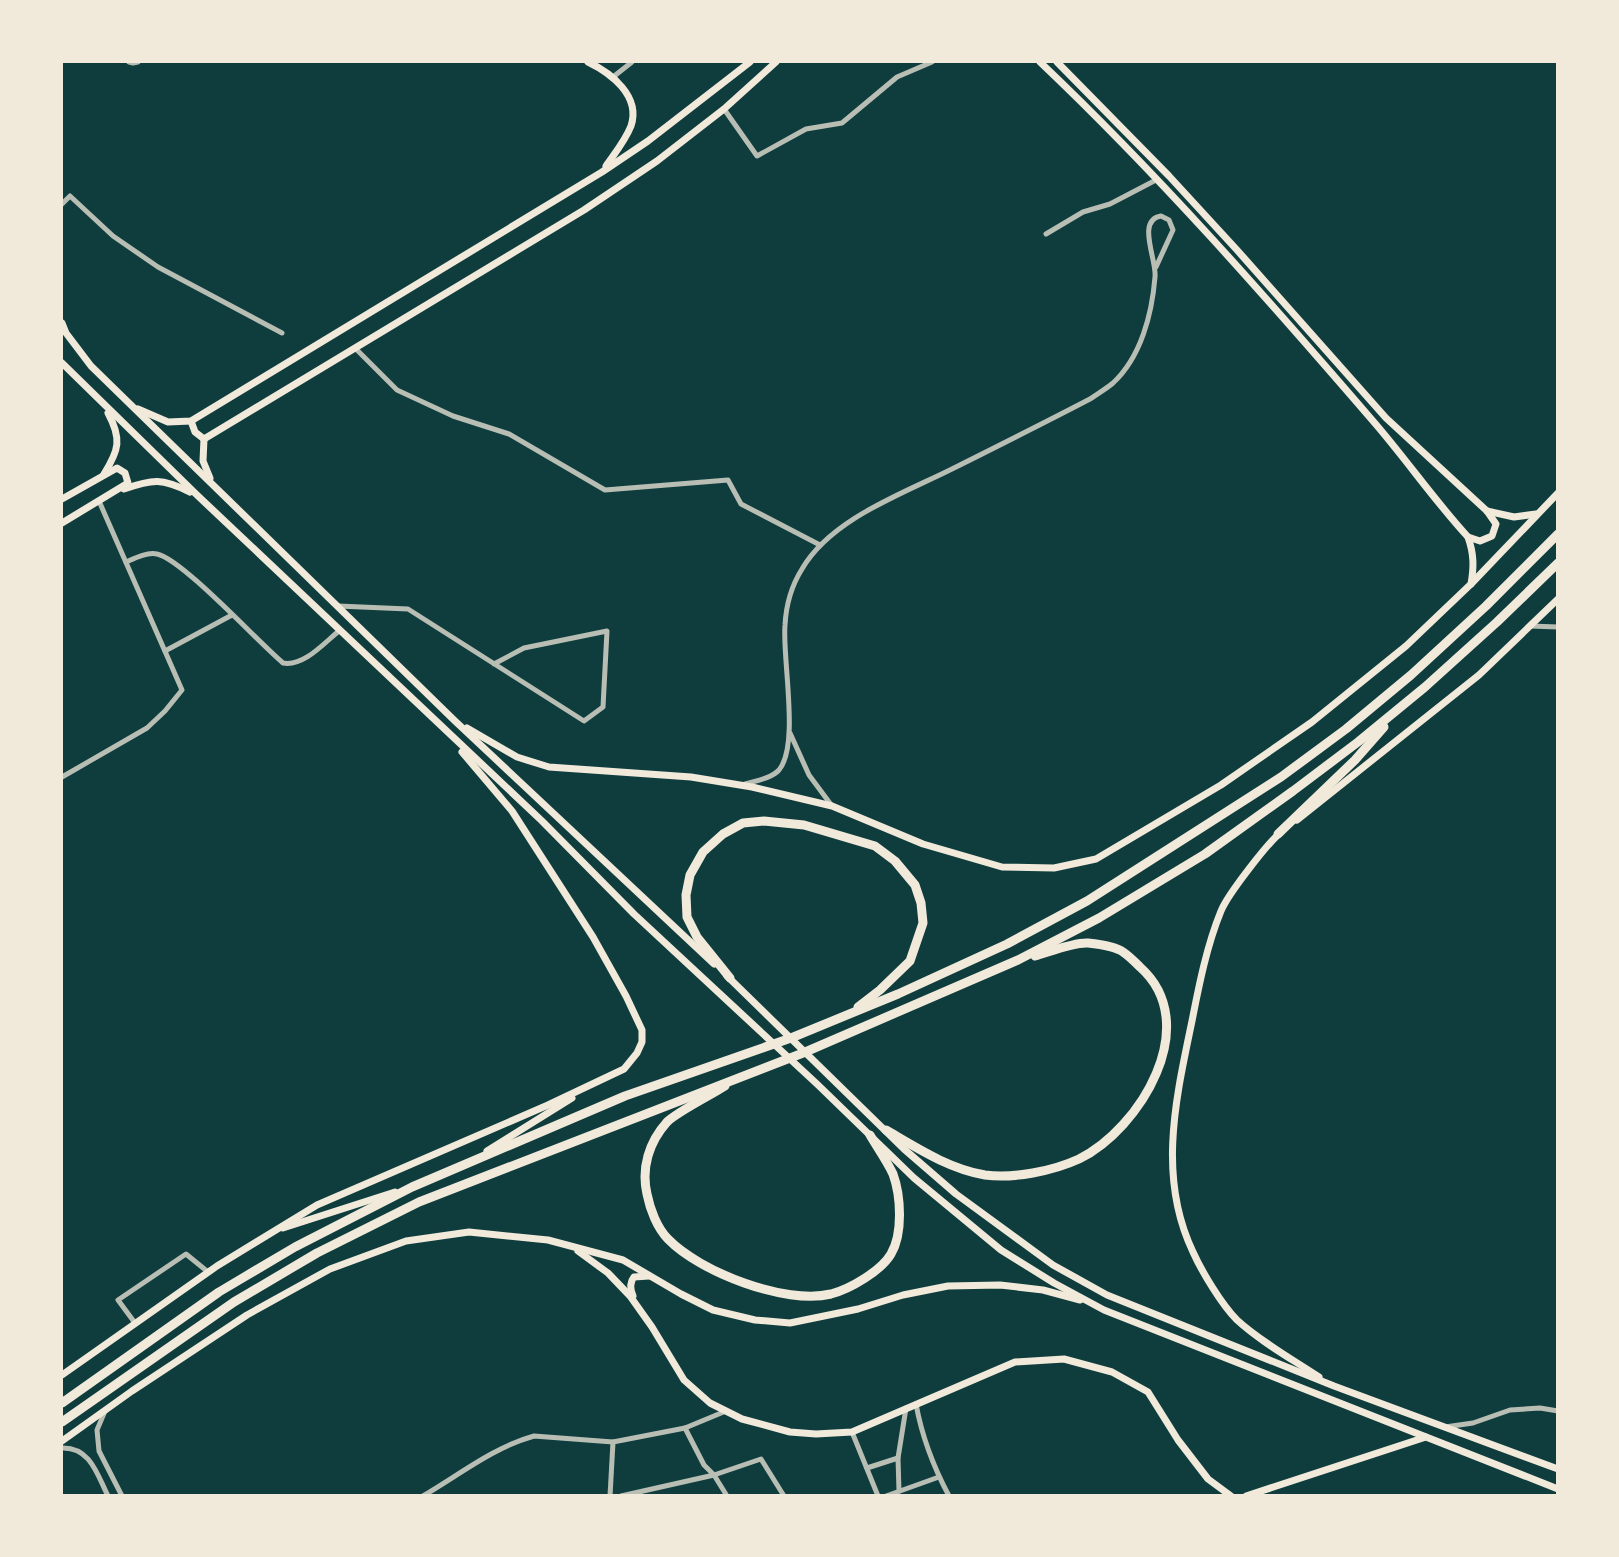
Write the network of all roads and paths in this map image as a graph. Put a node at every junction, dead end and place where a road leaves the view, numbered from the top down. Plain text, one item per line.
1 (129, 62) edge
2 (138, 62) edge
3 (588, 62) edge
4 (632, 62) edge
5 (750, 62) edge
6 (776, 62) edge
7 (932, 62) edge
8 (1040, 62) edge
9 (1057, 62) edge
10 (612, 77) junction
11 (724, 109) junction
12 (602, 171) junction
13 (1156, 180) junction
14 (62, 204) edge
15 (1046, 234) dead end
16 (1156, 267) junction
17 (62, 323) edge
18 (282, 333) dead end
19 (356, 348) junction
20 (62, 363) edge
21 (134, 407) junction
22 (106, 408) junction
23 (191, 421) junction
24 (204, 439) junction
25 (103, 475) junction
26 (211, 481) junction
27 (113, 492) junction
28 (1557, 493) edge
29 (198, 496) junction
30 (62, 499) edge
31 (99, 501) junction
32 (1487, 511) junction
33 (1539, 513) junction
34 (62, 523) edge
35 (1557, 534) edge
36 (1468, 537) junction
37 (820, 545) junction
38 (126, 562) junction
39 (1557, 563) edge
40 (1471, 584) junction
41 (1557, 599) edge
42 (338, 606) junction
43 (232, 615) junction
44 (1530, 626) junction
45 (1557, 627) edge
46 (340, 630) junction
47 (165, 651) junction
48 (494, 664) junction
49 (1400, 708) junction
50 (455, 721) junction
51 (790, 732) junction
52 (447, 734) junction
53 (62, 777) edge
54 (740, 785) junction
55 (832, 806) junction
56 (1278, 834) junction
57 (1018, 960) junction
58 (730, 978) junction
59 (848, 1015) junction
60 (745, 1074) junction
61 (594, 1083) junction
62 (886, 1130) junction
63 (870, 1135) junction
64 (472, 1161) junction
65 (412, 1187) junction
66 (270, 1233) junction
67 (573, 1247) junction
68 (208, 1272) junction
69 (649, 1275) junction
70 (1092, 1303) junction
71 (636, 1304) junction
72 (135, 1323) junction
73 (62, 1375) edge
74 (1334, 1386) junction
75 (62, 1403) edge
76 (916, 1404) junction
77 (906, 1408) junction
78 (106, 1410) junction
79 (726, 1411) junction
80 (1557, 1411) edge
81 (62, 1422) edge
82 (1442, 1427) junction
83 (685, 1428) junction
84 (852, 1432) junction
85 (1426, 1437) junction
86 (62, 1441) edge
87 (613, 1442) junction
88 (62, 1448) edge
89 (898, 1458) junction
90 (867, 1468) junction
91 (1557, 1469) edge
92 (714, 1475) junction
93 (939, 1477) junction
94 (1557, 1489) edge
95 (899, 1491) junction
96 (108, 1496) edge
97 (122, 1496) edge
98 (423, 1496) edge
99 (610, 1496) edge
100 (621, 1496) edge
101 (727, 1496) edge
102 (784, 1496) edge
103 (878, 1496) edge
104 (886, 1496) edge
105 (949, 1496) edge
106 (1231, 1496) edge
107 (1246, 1496) edge

1 - 2 street
3 - 10 main road
4 - 10 street
5 - 12 main road
6 - 11 main road
7 - 11 street
8 - 13 main road
9 - 32 main road
10 - 12 main road
11 - 19 main road
12 - 23 main road
13 - 15 street
13 - 36 main road
14 - 18 street
16 - 16 street
16 - 37 street
17 - 21 main road
19 - 24 main road
19 - 37 street
20 - 22 main road
21 - 23 main road
21 - 26 main road
22 - 25 main road
22 - 29 main road
23 - 24 main road
24 - 26 main road
25 - 27 main road
25 - 30 main road
26 - 42 main road
27 - 29 main road
27 - 31 main road
28 - 33 main road
29 - 46 main road
31 - 34 main road
31 - 38 street
32 - 33 main road
32 - 36 main road
33 - 40 main road
35 - 59 highway
36 - 40 main road
37 - 51 street
38 - 43 street
38 - 47 street
39 - 49 highway
40 - 55 main road
41 - 44 main road
42 - 48 street
42 - 50 main road
43 - 46 street
43 - 47 street
44 - 45 street
44 - 56 main road
46 - 52 main road
47 - 53 street
48 - 48 street
49 - 56 highway
49 - 57 highway
50 - 54 main road
50 - 58 main road
51 - 54 street
51 - 55 street
52 - 61 main road
52 - 63 main road
54 - 55 main road
56 - 74 main road
57 - 60 highway
57 - 62 highway
58 - 59 highway
58 - 62 main road
59 - 64 highway
60 - 63 highway
60 - 81 highway
61 - 64 main road
61 - 66 main road
62 - 74 main road
63 - 70 main road
64 - 65 highway
65 - 66 main road
65 - 75 highway
66 - 68 main road
67 - 69 main road
67 - 71 main road
67 - 78 main road
68 - 72 main road
68 - 72 street
69 - 70 main road
69 - 71 main road
70 - 85 main road
71 - 79 main road
72 - 73 main road
74 - 82 main road
76 - 77 main road
76 - 93 street
76 - 106 main road
77 - 84 main road
77 - 89 street
78 - 86 main road
78 - 97 street
79 - 83 street
79 - 84 main road
80 - 82 street
82 - 91 main road
83 - 87 street
83 - 92 street
84 - 90 street
85 - 94 main road
85 - 107 main road
87 - 98 street
87 - 99 street
88 - 96 street
89 - 90 street
89 - 95 street
90 - 103 street
92 - 100 street
92 - 101 street
92 - 102 street
93 - 95 street
93 - 105 street
95 - 104 street

